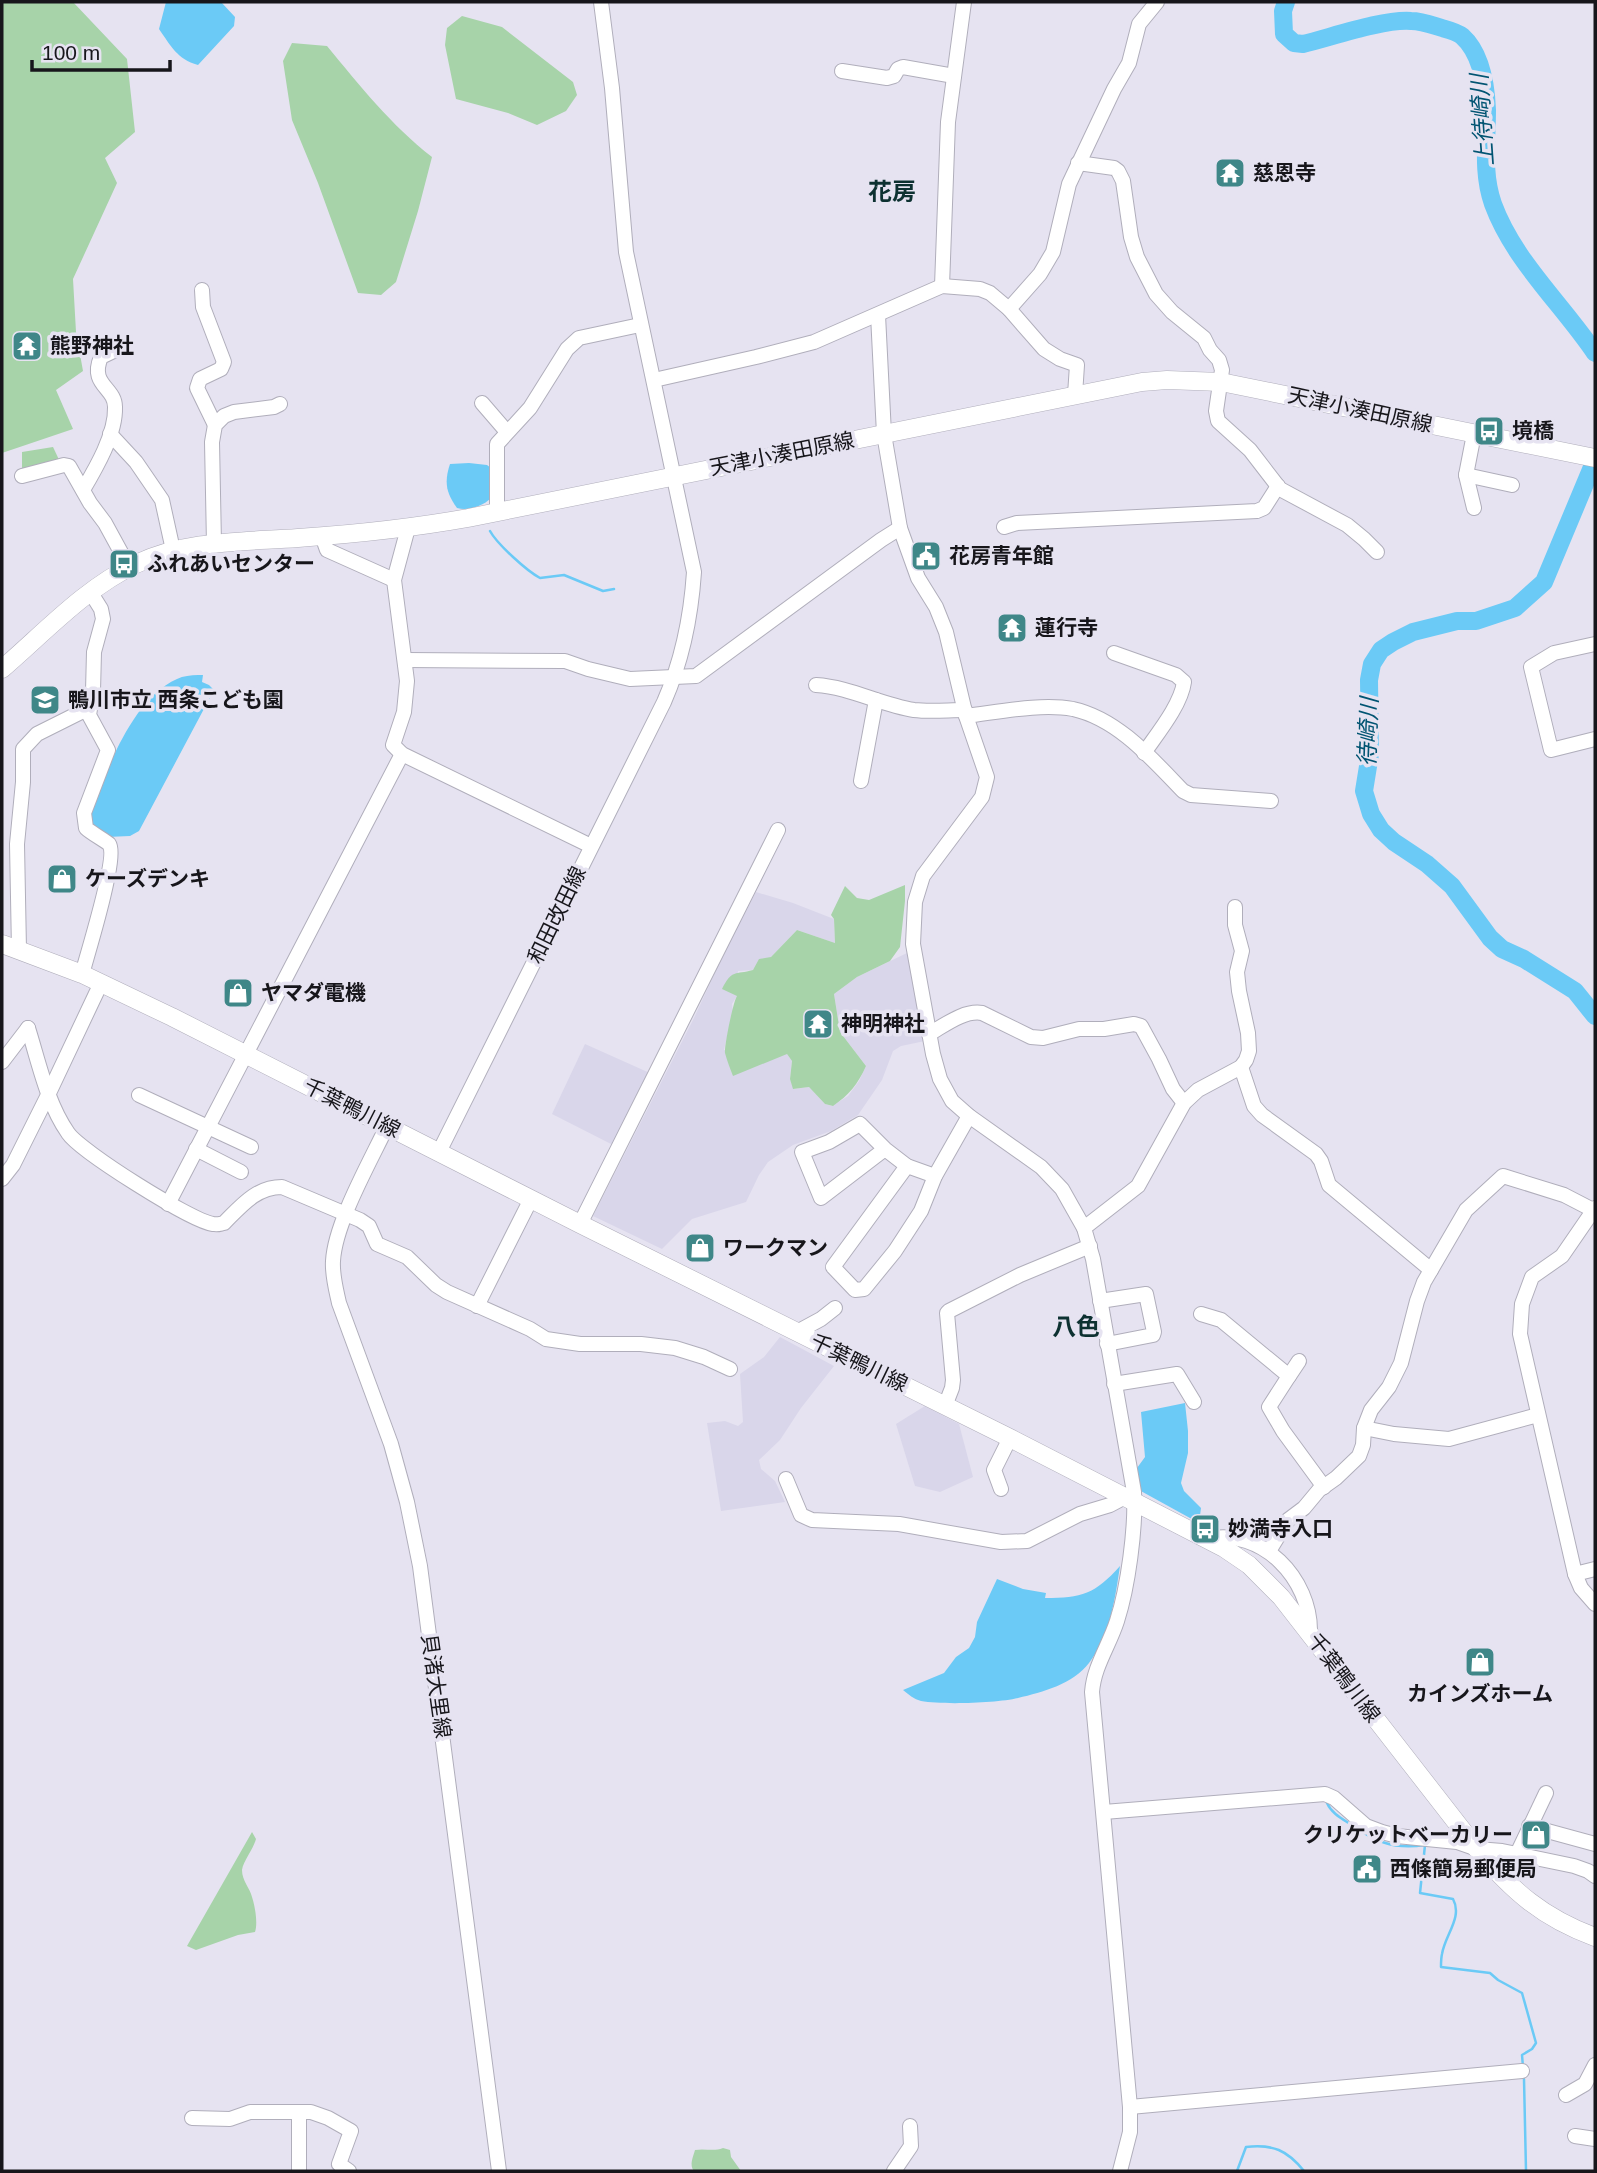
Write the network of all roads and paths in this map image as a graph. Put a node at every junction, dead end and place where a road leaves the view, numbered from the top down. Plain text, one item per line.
1 (601, 2) edge
2 (964, 2) edge
3 (1157, 2) edge
4 (842, 71) dead end
5 (954, 76) junction
6 (1078, 163) junction
7 (942, 286) junction
8 (202, 290) dead end
9 (1009, 309) junction
10 (878, 315) junction
11 (640, 325) junction
12 (120, 348) dead end
13 (654, 380) junction
14 (1221, 382) junction
15 (1075, 395) junction
16 (482, 403) dead end
17 (279, 404) dead end
18 (215, 425) junction
19 (507, 432) junction
20 (110, 434) junction
21 (884, 434) junction
22 (1474, 434) junction
23 (1588, 457) edge
24 (1466, 475) junction
25 (22, 476) dead end
26 (673, 476) junction
27 (1512, 485) dead end
28 (1278, 486) junction
29 (83, 490) junction
30 (1475, 509) dead end
31 (497, 513) junction
32 (1004, 527) dead end
33 (408, 528) junction
34 (900, 528) junction
35 (322, 536) junction
36 (214, 544) junction
37 (173, 550) junction
38 (1377, 552) dead end
39 (129, 568) junction
40 (394, 580) junction
41 (91, 593) junction
42 (1595, 644) edge
43 (1114, 653) dead end
44 (405, 660) junction
45 (2, 669) edge
46 (674, 678) junction
47 (816, 685) dead end
48 (876, 700) junction
49 (89, 708) junction
50 (965, 713) junction
51 (1595, 739) edge
52 (1144, 752) junction
53 (402, 754) junction
54 (861, 781) dead end
55 (1271, 800) dead end
56 (778, 830) dead end
57 (591, 846) junction
58 (1236, 907) dead end
59 (10, 947) edge
60 (82, 974) junction
61 (101, 982) junction
62 (929, 1034) junction
63 (244, 1054) junction
64 (2, 1062) edge
65 (1241, 1067) junction
66 (49, 1093) junction
67 (139, 1095) dead end
68 (1184, 1103) junction
69 (969, 1116) junction
70 (207, 1126) junction
71 (387, 1126) junction
72 (251, 1147) dead end
73 (196, 1149) junction
74 (885, 1149) junction
75 (439, 1152) junction
76 (907, 1166) junction
77 (241, 1172) dead end
78 (935, 1176) junction
79 (2, 1179) edge
80 (531, 1199) junction
81 (168, 1204) junction
82 (1594, 1209) edge
83 (346, 1213) junction
84 (580, 1224) junction
85 (1084, 1228) junction
86 (1090, 1246) junction
87 (1431, 1270) junction
88 (1100, 1301) junction
89 (477, 1306) junction
90 (835, 1308) dead end
91 (1201, 1314) dead end
92 (797, 1332) junction
93 (1107, 1344) junction
94 (1299, 1361) dead end
95 (730, 1369) dead end
96 (1289, 1376) junction
97 (1114, 1384) junction
98 (1194, 1402) dead end
99 (945, 1406) junction
100 (1538, 1415) junction
101 (1364, 1428) junction
102 (1010, 1438) junction
103 (786, 1479) dead end
104 (1324, 1487) junction
105 (1001, 1489) dead end
106 (1130, 1499) junction
107 (1207, 1539) junction
108 (1269, 1551) junction
109 (1595, 1569) edge
110 (1575, 1574) junction
111 (1595, 1604) edge
112 (1310, 1632) junction
113 (1546, 1793) dead end
114 (1104, 1812) junction
115 (1529, 1826) junction
116 (1595, 1844) edge
117 (1477, 1849) junction
118 (1517, 1854) junction
119 (1593, 1869) edge
120 (1595, 1937) edge
121 (1595, 2066) edge
122 (1522, 2071) dead end
123 (1566, 2095) dead end
124 (1130, 2107) junction
125 (299, 2113) junction
126 (192, 2118) dead end
127 (910, 2126) dead end
128 (1575, 2136) dead end
129 (1595, 2139) edge
130 (299, 2171) edge
131 (349, 2171) edge
132 (499, 2171) edge
133 (894, 2171) edge
134 (1120, 2171) edge

1 - 11 street, 和田改田線
2 - 5 street
3 - 6 street
4 - 5 street
5 - 7 street
6 - 9 street
6 - 14 street
7 - 9 street
7 - 10 street
8 - 18 street
9 - 15 street
10 - 13 street
10 - 21 street
11 - 13 street, 和田改田線
11 - 19 street
12 - 20 street
13 - 26 street, 和田改田線
14 - 15 main road, 天津小湊田原線
14 - 22 main road, 天津小湊田原線
14 - 28 street
15 - 21 main road, 天津小湊田原線
16 - 19 street
17 - 18 street
18 - 36 street
19 - 31 street
20 - 29 street
20 - 37 street
21 - 26 main road, 天津小湊田原線
21 - 34 street
22 - 23 main road, 天津小湊田原線
22 - 24 street
24 - 27 street
24 - 30 street
25 - 29 street
26 - 31 main road, 天津小湊田原線
26 - 46 street, 和田改田線
28 - 32 street
28 - 38 street
29 - 39 street
31 - 33 main road, 天津小湊田原線
33 - 35 main road, 天津小湊田原線
33 - 40 street
34 - 46 street
34 - 50 street
35 - 36 main road, 天津小湊田原線
35 - 40 street
36 - 37 main road, 天津小湊田原線
37 - 39 main road, 天津小湊田原線
39 - 41 main road, 天津小湊田原線
40 - 44 street
41 - 45 main road, 天津小湊田原線
41 - 49 street
42 - 51 street
43 - 52 street
44 - 46 street
44 - 53 street
46 - 57 street, 和田改田線
47 - 48 street
48 - 50 street
48 - 54 street
49 - 59 street
49 - 60 street
50 - 52 street
50 - 62 street
52 - 55 street
53 - 57 street
53 - 63 street
56 - 84 street
57 - 75 street, 和田改田線
58 - 65 street
59 - 60 main road, 千葉鴨川線
60 - 61 main road, 千葉鴨川線
61 - 63 main road, 千葉鴨川線
61 - 66 street
62 - 68 street
62 - 69 street
63 - 70 street
63 - 71 main road, 千葉鴨川線
64 - 66 street
65 - 68 street
65 - 87 street
66 - 79 street
66 - 81 street
67 - 70 street
68 - 85 street
69 - 78 street
69 - 85 street
70 - 72 street
70 - 73 street
71 - 75 main road, 千葉鴨川線
71 - 83 street, 貝渚大里線
73 - 77 street
73 - 81 street
74 - 74 street
74 - 76 street
75 - 80 main road, 千葉鴨川線
76 - 78 street
76 - 78 street
80 - 84 main road, 千葉鴨川線
80 - 89 street
81 - 83 street
82 - 87 street
82 - 100 street
83 - 89 street
83 - 132 street, 貝渚大里線
84 - 92 main road, 千葉鴨川線
85 - 86 street
86 - 88 street
86 - 99 street
87 - 101 street
88 - 93 street
88 - 93 street
89 - 95 street
90 - 92 street
91 - 96 street
92 - 99 main road, 千葉鴨川線
93 - 97 street
94 - 96 street
96 - 104 street
97 - 98 street
97 - 106 street
99 - 102 main road, 千葉鴨川線
100 - 101 street
100 - 110 street
101 - 104 street
102 - 105 street
102 - 106 main road, 千葉鴨川線
103 - 106 street
104 - 108 street
106 - 107 main road, 千葉鴨川線
106 - 114 street
107 - 108 street
107 - 112 main road, 千葉鴨川線
108 - 112 street
109 - 110 street
110 - 111 street
112 - 117 main road, 千葉鴨川線
113 - 115 street
114 - 117 street
114 - 124 street
115 - 116 street
115 - 118 street
117 - 118 street
117 - 120 main road, 千葉鴨川線
118 - 119 street
121 - 123 street
122 - 124 street
124 - 134 street
125 - 126 street
125 - 130 street
125 - 131 street
127 - 133 street
128 - 129 street

